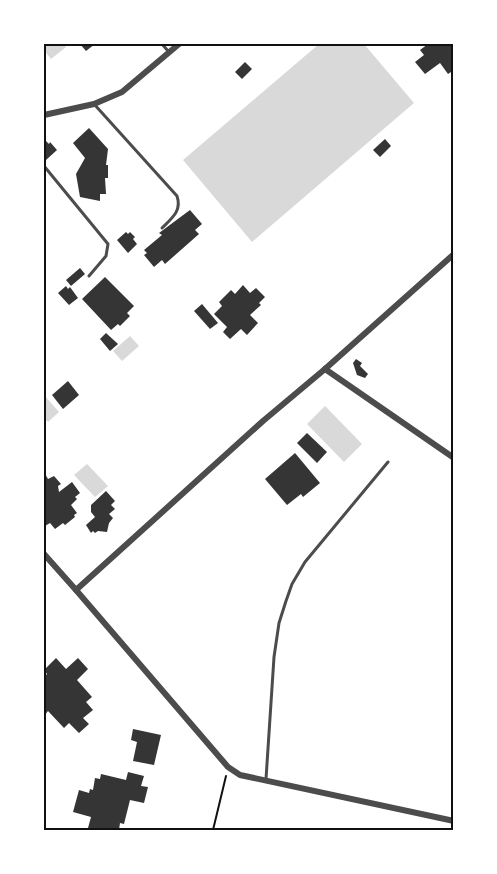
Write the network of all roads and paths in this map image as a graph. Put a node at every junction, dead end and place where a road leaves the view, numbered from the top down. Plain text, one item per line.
1 (162, 44) edge
2 (179, 44) edge
3 (170, 52) junction
4 (94, 104) junction
5 (44, 115) edge
6 (44, 166) edge
7 (162, 228) dead end
8 (453, 254) edge
9 (89, 276) dead end
10 (325, 369) junction
11 (453, 458) edge
12 (388, 462) dead end
13 (44, 554) edge
14 (76, 590) junction
15 (228, 767) junction
16 (266, 779) junction
17 (453, 821) edge
18 (213, 831) edge

1 - 3 lane
2 - 3 street
3 - 4 street
4 - 5 street
4 - 7 lane
6 - 9 lane
8 - 10 street
10 - 11 street
10 - 14 street
12 - 16 lane
13 - 14 street
14 - 15 street
15 - 16 street
15 - 18 path
16 - 17 street

